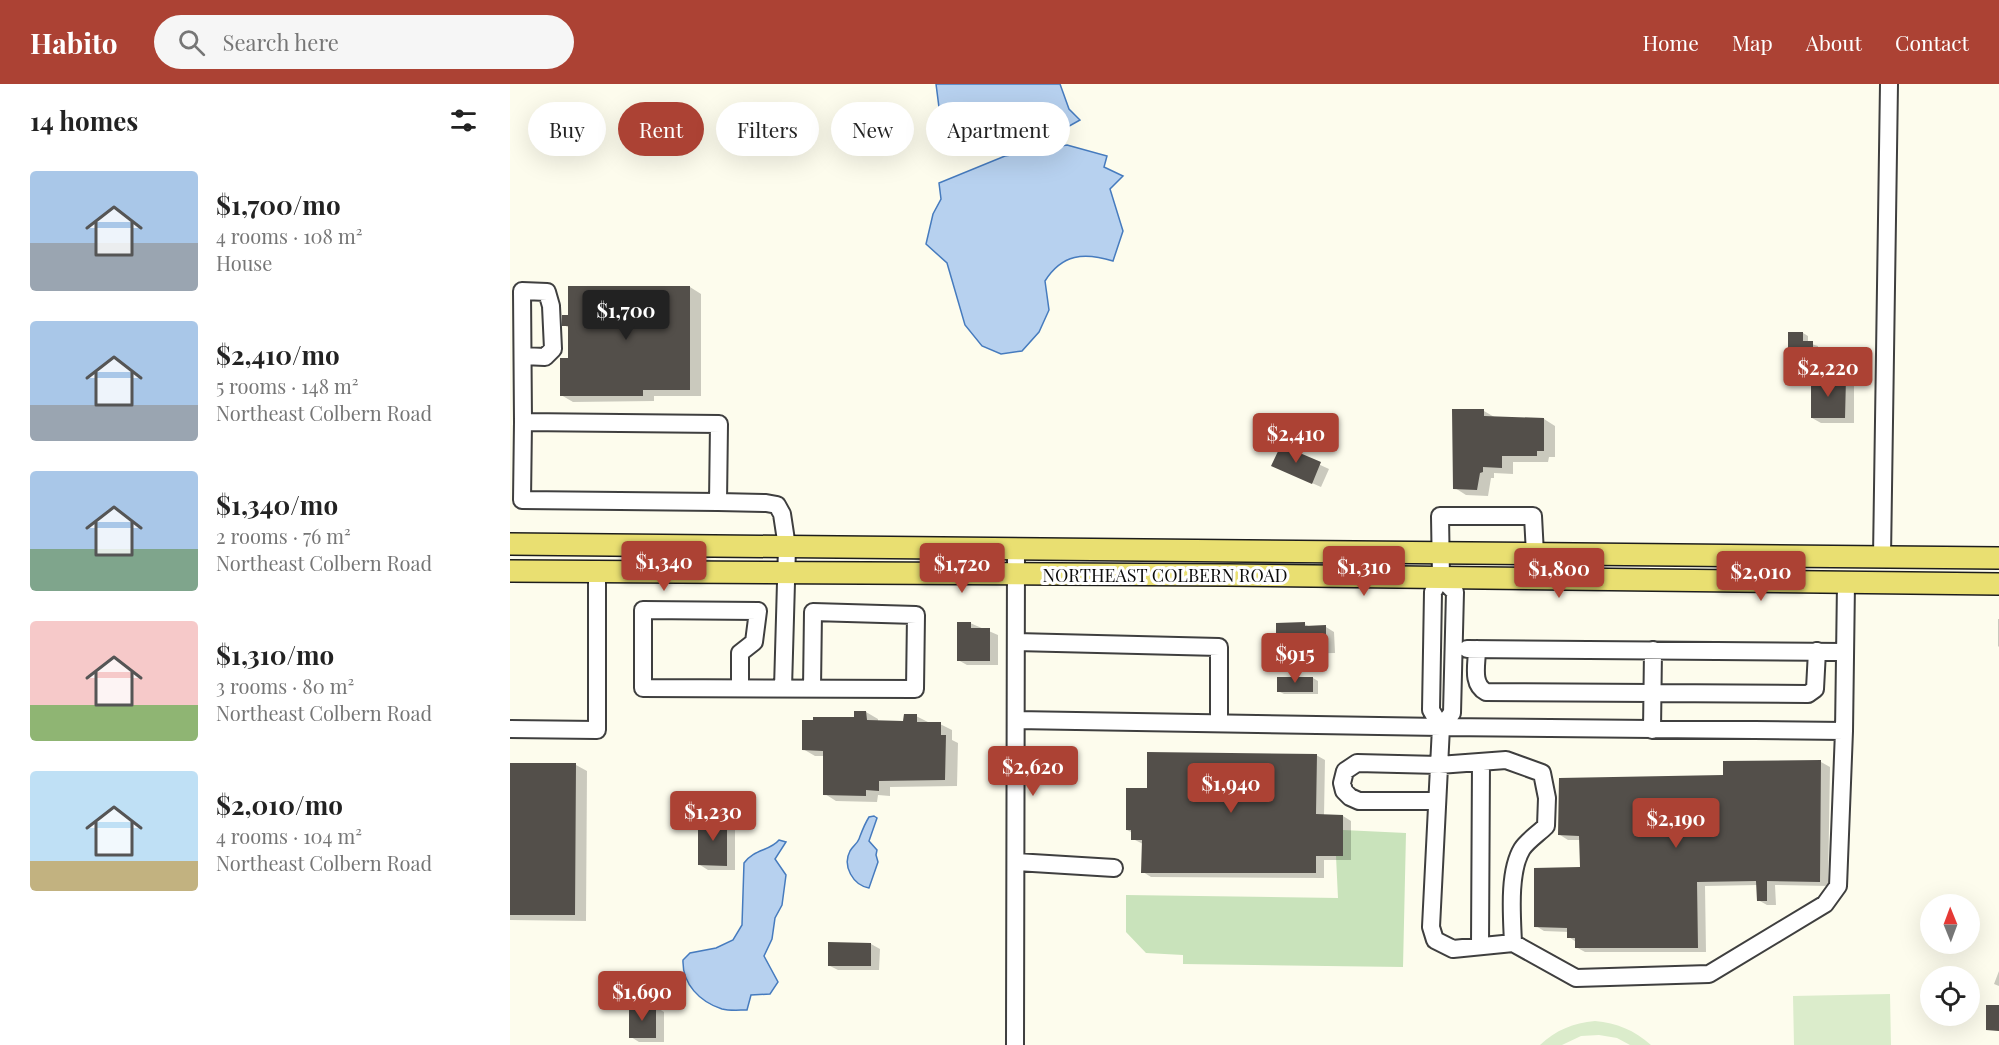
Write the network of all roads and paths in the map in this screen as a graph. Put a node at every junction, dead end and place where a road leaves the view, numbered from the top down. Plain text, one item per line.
1 (1889, 84) edge
2 (516, 293) edge
3 (523, 356) junction
4 (523, 422) junction
5 (718, 502) junction
6 (510, 544) edge
7 (787, 547) junction
8 (1016, 549) junction
9 (1441, 553) junction
10 (1535, 554) junction
11 (1882, 557) junction
12 (1999, 558) edge
13 (510, 571) edge
14 (597, 572) junction
15 (787, 573) junction
16 (1016, 575) junction
17 (1441, 578) junction
18 (1846, 584) junction
19 (1999, 584) edge
20 (1016, 642) junction
21 (1454, 649) junction
22 (1477, 649) junction
23 (1653, 650) junction
24 (1817, 651) junction
25 (1844, 652) junction
26 (740, 688) junction
27 (783, 688) junction
28 (812, 688) junction
29 (1653, 693) junction
30 (1016, 720) junction
31 (1219, 723) junction
32 (1441, 728) junction
33 (510, 729) edge
34 (1652, 729) junction
35 (1844, 731) junction
36 (1485, 761) junction
37 (1439, 765) junction
38 (1437, 801) junction
39 (1016, 862) junction
40 (1114, 868) dead end
41 (1513, 943) junction
42 (1480, 946) junction
43 (1015, 1045) edge

1 - 11 street
2 - 3 street
2 - 3 street
3 - 4 street
4 - 5 street
4 - 5 street
5 - 7 street
6 - 7 main road, NORTHEAST COLBERN ROAD
7 - 8 main road, NORTHEAST COLBERN ROAD
7 - 15 street
8 - 9 main road, NORTHEAST COLBERN ROAD
8 - 16 street
9 - 10 main road, NORTHEAST COLBERN ROAD
9 - 10 street
9 - 17 street
10 - 11 main road, NORTHEAST COLBERN ROAD
11 - 12 main road, NORTHEAST COLBERN ROAD
13 - 14 main road, NORTHEAST COLBERN ROAD
14 - 15 main road, NORTHEAST COLBERN ROAD
14 - 33 street
15 - 16 main road, NORTHEAST COLBERN ROAD
15 - 27 street
16 - 17 main road, NORTHEAST COLBERN ROAD
16 - 20 street
17 - 18 main road, NORTHEAST COLBERN ROAD
17 - 21 street
17 - 32 street
18 - 19 main road, NORTHEAST COLBERN ROAD
18 - 25 street
20 - 30 street
20 - 31 street
21 - 22 street
21 - 32 street
22 - 23 street
22 - 29 street
23 - 24 street
23 - 29 street
24 - 25 street
24 - 29 street
25 - 35 street
26 - 26 street
26 - 27 street
27 - 28 street
28 - 28 street
29 - 34 street
30 - 31 street
30 - 39 street
31 - 32 street
32 - 34 street
32 - 37 street
34 - 35 street
35 - 41 street
36 - 37 street
36 - 41 street
36 - 42 street
37 - 38 street
37 - 38 street
38 - 42 street
39 - 40 street
39 - 43 street
41 - 42 street

